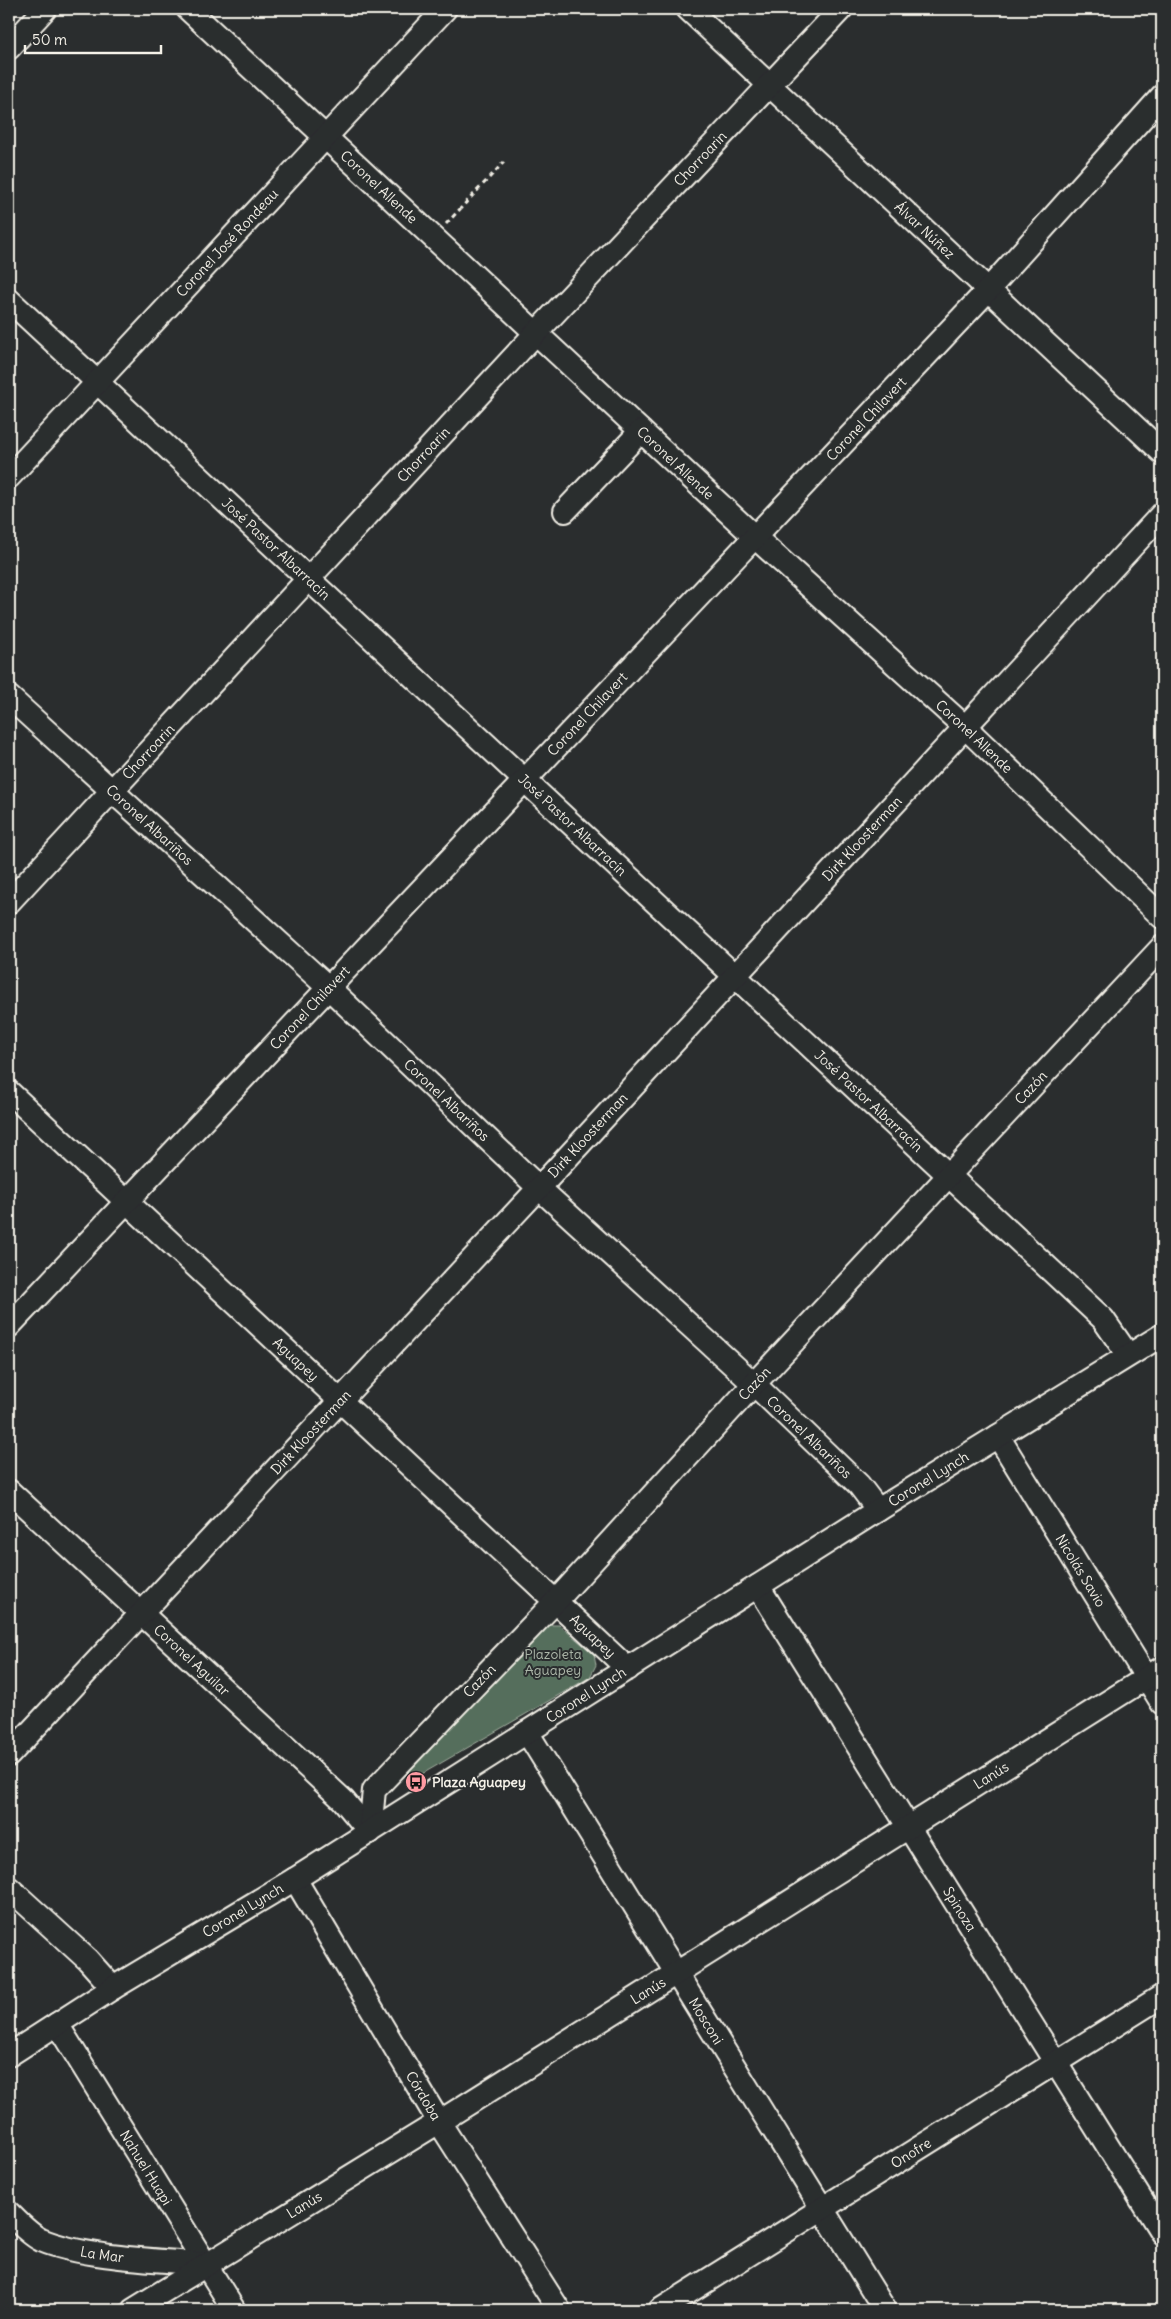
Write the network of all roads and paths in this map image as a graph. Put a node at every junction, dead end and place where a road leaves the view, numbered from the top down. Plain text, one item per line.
1 (45, 9) edge
2 (188, 9) edge
3 (445, 9) edge
4 (688, 9) edge
5 (841, 9) edge
6 (9, 48) edge
7 (769, 85) junction
8 (1162, 96) edge
9 (325, 136) junction
10 (504, 162) dead end
11 (433, 237) junction
12 (988, 290) junction
13 (9, 300) edge
14 (536, 333) junction
15 (97, 382) junction
16 (641, 431) junction
17 (1162, 452) edge
18 (9, 477) edge
19 (565, 511) dead end
20 (1162, 514) edge
21 (756, 538) junction
22 (308, 579) junction
23 (9, 697) edge
24 (966, 728) junction
25 (525, 779) junction
26 (110, 790) junction
27 (9, 902) edge
28 (1162, 917) edge
29 (1162, 947) edge
30 (735, 975) junction
31 (330, 989) junction
32 (9, 1092) edge
33 (949, 1174) junction
34 (539, 1188) junction
35 (126, 1201) junction
36 (9, 1326) edge
37 (1162, 1335) edge
38 (1128, 1355) junction
39 (754, 1384) junction
40 (339, 1399) junction
41 (998, 1436) junction
42 (9, 1491) edge
43 (878, 1510) junction
44 (758, 1586) junction
45 (556, 1601) junction
46 (142, 1613) junction
47 (628, 1669) junction
48 (1154, 1673) edge
49 (1162, 1703) edge
50 (527, 1732) junction
51 (9, 1755) edge
52 (908, 1828) junction
53 (370, 1832) junction
54 (295, 1879) junction
55 (9, 1888) edge
56 (675, 1974) junction
57 (113, 1988) junction
58 (1162, 1996) edge
59 (56, 2024) junction
60 (9, 2055) edge
61 (1055, 2062) junction
62 (439, 2122) junction
63 (822, 2208) junction
64 (9, 2212) edge
65 (1162, 2233) edge
66 (206, 2264) junction
67 (133, 2310) edge
68 (234, 2310) edge
69 (559, 2310) edge
70 (660, 2310) edge
71 (885, 2310) edge

1 - 6 street
2 - 9 street, Coronel Allende
3 - 9 street, Coronel José Rondeau
4 - 7 street, Álvar Núñez
5 - 7 street, Chorroarin
7 - 12 street, Álvar Núñez
7 - 14 street, Chorroarin
8 - 12 street, Coronel Chilavert
9 - 11 street, Coronel Allende
9 - 15 street, Coronel José Rondeau
10 - 11 path
11 - 14 street, Coronel Allende
12 - 17 street, Álvar Núñez
12 - 21 street, Coronel Chilavert
13 - 15 street, José Pastor Albarracín
14 - 16 street, Coronel Allende
14 - 22 street, Chorroarin
15 - 18 street, Coronel José Rondeau
15 - 22 street, José Pastor Albarracín
16 - 19 street
16 - 21 street, Coronel Allende
20 - 24 street, Dirk Kloosterman
21 - 24 street, Coronel Allende
21 - 25 street, Coronel Chilavert
22 - 25 street, José Pastor Albarracín
22 - 26 street, Chorroarin
23 - 26 street, Coronel Albariños
24 - 28 street, Coronel Allende
24 - 30 street, Dirk Kloosterman
25 - 30 street, José Pastor Albarracín
25 - 31 street, Coronel Chilavert
26 - 27 street, Chorroarin
26 - 31 street, Coronel Albariños
29 - 33 street, Cazón
30 - 33 street, José Pastor Albarracín
30 - 34 street, Dirk Kloosterman
31 - 34 street, Coronel Albariños
31 - 35 street, Coronel Chilavert
32 - 35 street, Aguapey
33 - 38 street, José Pastor Albarracín
33 - 39 street, Cazón
34 - 39 street, Coronel Albariños
34 - 40 street, Dirk Kloosterman
35 - 36 street, Coronel Chilavert
35 - 40 street, Aguapey
37 - 38 street, Coronel Lynch
38 - 41 street, Coronel Lynch
39 - 43 street, Coronel Albariños
39 - 45 street, Cazón
40 - 45 street, Aguapey
40 - 46 street, Dirk Kloosterman
41 - 43 street, Coronel Lynch
41 - 48 street, Nicolás Savio
42 - 46 street, Coronel Aguilar
43 - 44 street, Coronel Lynch
44 - 47 street, Coronel Lynch
44 - 52 street, Spinoza
45 - 47 street, Aguapey
45 - 53 street, Cazón
46 - 51 street, Dirk Kloosterman
46 - 53 street, Coronel Aguilar
47 - 50 street, Coronel Lynch
48 - 49 street, Nicolás Savio
48 - 52 street, Lanús
50 - 53 street, Coronel Lynch
50 - 56 street, Mosconi
52 - 56 street, Lanús
52 - 61 street, Spinoza
53 - 54 street, Coronel Lynch
54 - 57 street, Coronel Lynch
54 - 62 street, Córdoba
55 - 57 street
56 - 62 street, Lanús
56 - 63 street, Mosconi
57 - 59 street, Coronel Lynch
58 - 61 street, Onofre
59 - 60 street, Coronel Lynch
59 - 66 street, Nahuel Huapi
61 - 63 street, Onofre
61 - 65 street, Spinoza
62 - 66 street, Lanús
62 - 69 street, Córdoba
63 - 70 street, Onofre
63 - 71 street, Mosconi
64 - 66 street, La Mar
66 - 67 street, Lanús
66 - 68 street, Nahuel Huapi

